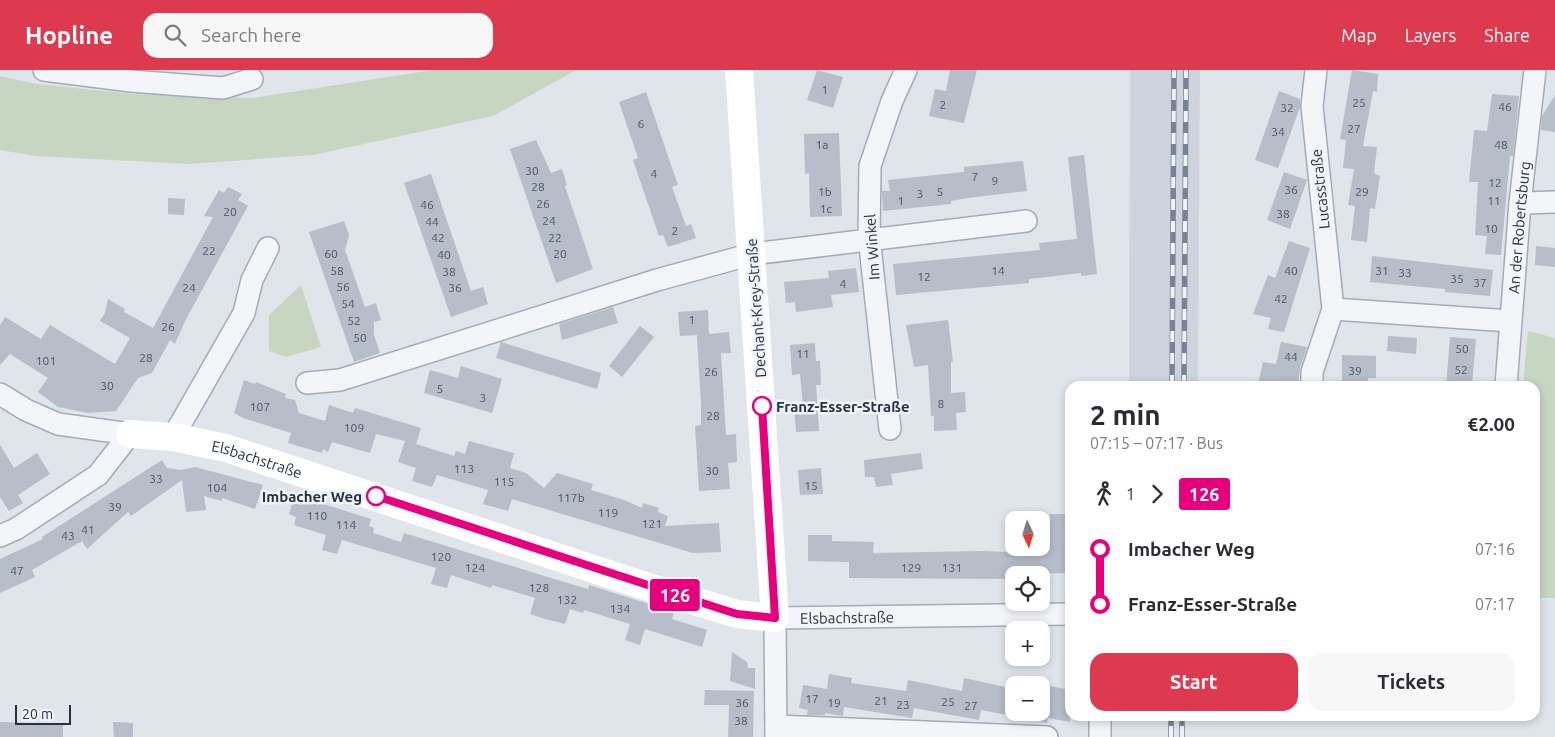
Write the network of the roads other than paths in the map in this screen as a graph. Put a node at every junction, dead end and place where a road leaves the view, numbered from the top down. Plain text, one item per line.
1 (44, 70) edge
2 (739, 70) edge
3 (906, 70) edge
4 (1316, 70) edge
5 (1534, 70) edge
6 (252, 78) dead end
7 (1555, 202) edge
8 (1520, 203) junction
9 (1026, 221) dead end
10 (869, 240) junction
11 (268, 248) dead end
12 (752, 254) junction
13 (1332, 309) junction
14 (1510, 321) junction
15 (1312, 381) edge
16 (1506, 381) edge
17 (307, 383) dead end
18 (0, 394) edge
19 (890, 429) dead end
20 (130, 434) junction
21 (173, 436) junction
22 (0, 536) edge
23 (1065, 614) edge
24 (775, 618) junction
25 (1100, 721) edge
26 (776, 731) edge
27 (1047, 737) edge
28 (1100, 737) edge

1 - 6 street
2 - 12 street, Dechant-Krey-Straße
3 - 10 street, Im Winkel
4 - 13 street, Lucasstraße
5 - 8 street, An der Robertsburg
7 - 8 street
8 - 14 street, An der Robertsburg
9 - 10 street
10 - 12 street
10 - 19 street, Im Winkel
11 - 21 street
12 - 17 street
12 - 24 street, Dechant-Krey-Straße
13 - 14 street
13 - 15 street, Lucasstraße
14 - 16 street, An der Robertsburg
18 - 20 street, Elsbachstraße
20 - 21 street, Elsbachstraße
20 - 22 street
21 - 24 street, Elsbachstraße
23 - 24 street, Elsbachstraße
24 - 26 street, Dechant-Krey-Straße
25 - 28 street
26 - 27 street, Dechant-Krey-Straße

